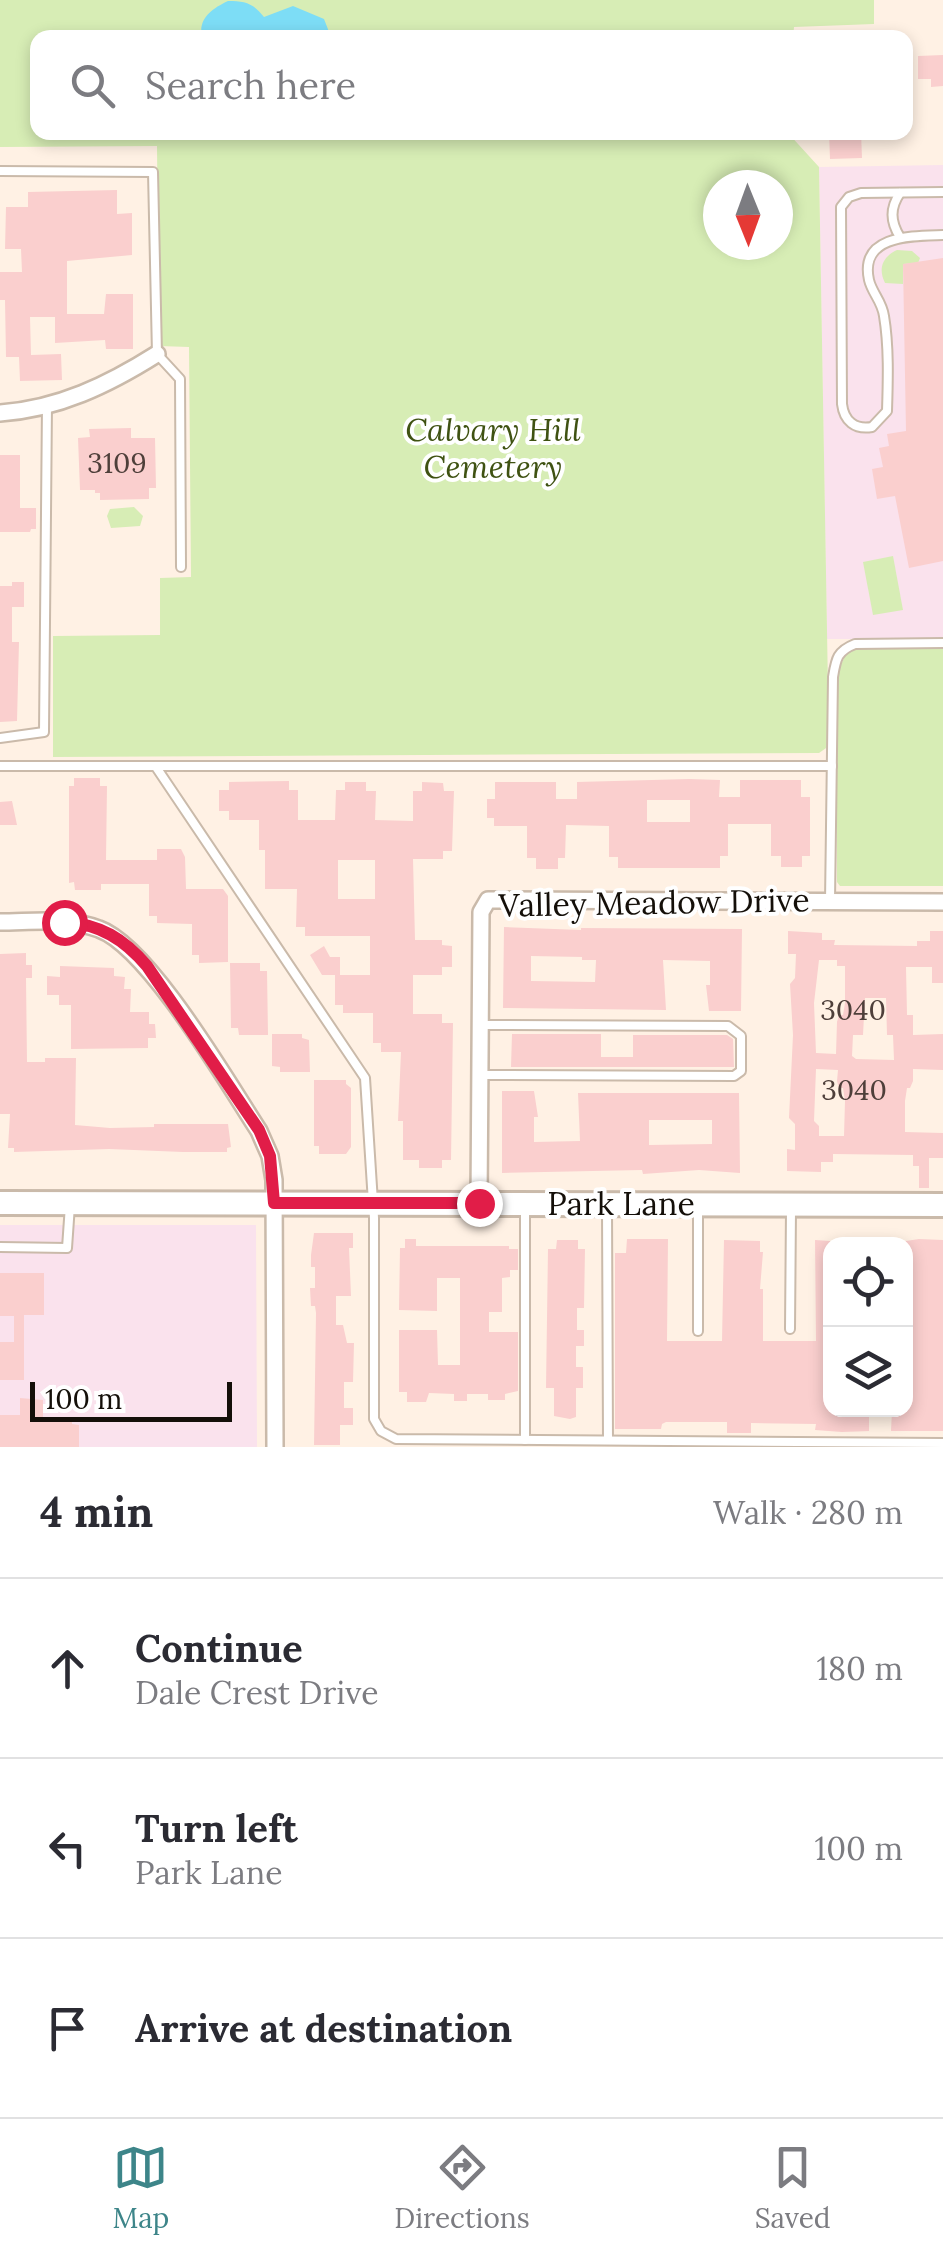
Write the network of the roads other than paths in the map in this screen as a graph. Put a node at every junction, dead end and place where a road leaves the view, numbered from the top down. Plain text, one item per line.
1 (0, 172) edge
2 (900, 192) junction
3 (943, 192) edge
4 (943, 236) edge
5 (900, 237) junction
6 (157, 354) junction
7 (47, 404) junction
8 (0, 413) edge
9 (182, 567) dead end
10 (943, 643) edge
11 (0, 738) edge
12 (0, 766) edge
13 (832, 766) junction
14 (156, 767) junction
15 (830, 901) junction
16 (943, 902) edge
17 (0, 922) edge
18 (480, 1025) junction
19 (480, 1074) junction
20 (0, 1202) edge
21 (70, 1203) junction
22 (274, 1203) junction
23 (371, 1203) junction
24 (479, 1203) junction
25 (526, 1203) junction
26 (608, 1204) junction
27 (698, 1205) junction
28 (791, 1205) junction
29 (943, 1205) edge
30 (0, 1247) edge
31 (790, 1329) dead end
32 (698, 1330) dead end
33 (526, 1440) junction
34 (608, 1440) junction
35 (943, 1443) edge
36 (275, 1447) edge

1 - 6 lane
2 - 3 lane
2 - 5 lane
2 - 5 lane
4 - 5 lane
6 - 7 street
6 - 9 lane
7 - 8 street
7 - 11 lane
10 - 13 lane
12 - 14 lane
13 - 14 lane
13 - 15 lane
14 - 23 lane
15 - 16 street, Valley Meadow Drive
15 - 18 street, Valley Meadow Drive
17 - 22 street
18 - 19 street, Valley Meadow Drive
18 - 19 lane
19 - 24 street, Valley Meadow Drive
20 - 21 street, Park Lane
21 - 22 street, Park Lane
21 - 30 lane
22 - 23 street, Park Lane
22 - 36 street
23 - 24 street, Park Lane
23 - 33 lane
24 - 25 street, Park Lane
25 - 26 street, Park Lane
25 - 33 lane
26 - 27 street, Park Lane
26 - 34 lane
27 - 28 street, Park Lane
27 - 32 lane
28 - 29 street, Park Lane
28 - 31 lane
33 - 34 lane
34 - 35 lane

